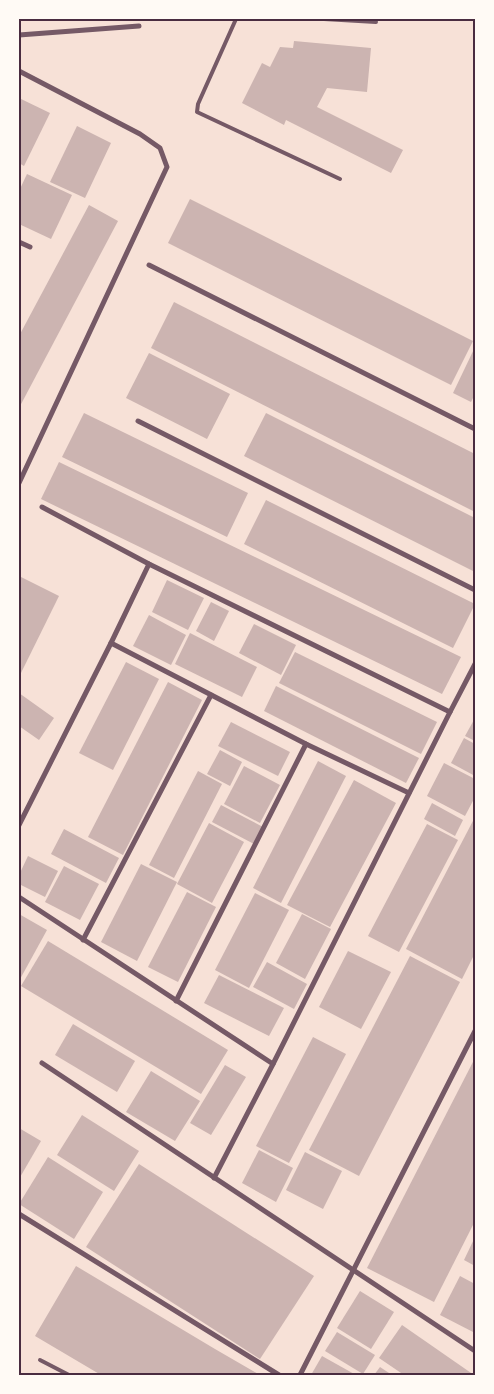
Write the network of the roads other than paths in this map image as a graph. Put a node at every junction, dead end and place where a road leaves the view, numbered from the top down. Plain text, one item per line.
1 (236, 19) edge
2 (324, 19) edge
3 (376, 22) dead end
4 (139, 26) dead end
5 (19, 35) edge
6 (19, 71) edge
7 (340, 179) dead end
8 (19, 242) edge
9 (30, 247) dead end
10 (149, 265) dead end
11 (138, 421) dead end
12 (475, 429) edge
13 (19, 483) edge
14 (42, 507) dead end
15 (149, 564) junction
16 (475, 590) edge
17 (111, 643) junction
18 (475, 664) edge
19 (211, 695) junction
20 (450, 712) junction
21 (306, 744) junction
22 (409, 793) junction
23 (19, 825) edge
24 (19, 897) edge
25 (83, 940) junction
26 (176, 1001) junction
27 (475, 1031) edge
28 (42, 1063) dead end
29 (274, 1064) junction
30 (214, 1178) junction
31 (19, 1214) edge
32 (354, 1271) junction
33 (475, 1352) edge
34 (40, 1360) dead end
35 (69, 1375) edge
36 (279, 1375) edge
37 (300, 1375) edge

1 - 7 lane
2 - 3 lane
4 - 5 street
6 - 13 street
8 - 9 street
10 - 12 street
11 - 16 street
14 - 15 street
15 - 17 street
15 - 20 street
17 - 19 street
17 - 23 street
18 - 20 street
19 - 21 street
19 - 25 street
20 - 22 street
21 - 22 street
21 - 26 street
22 - 29 street
24 - 25 street
25 - 26 street
26 - 29 street
27 - 32 street
28 - 30 street
29 - 30 street
30 - 32 street
31 - 36 street
32 - 33 street
32 - 37 street
34 - 35 lane

